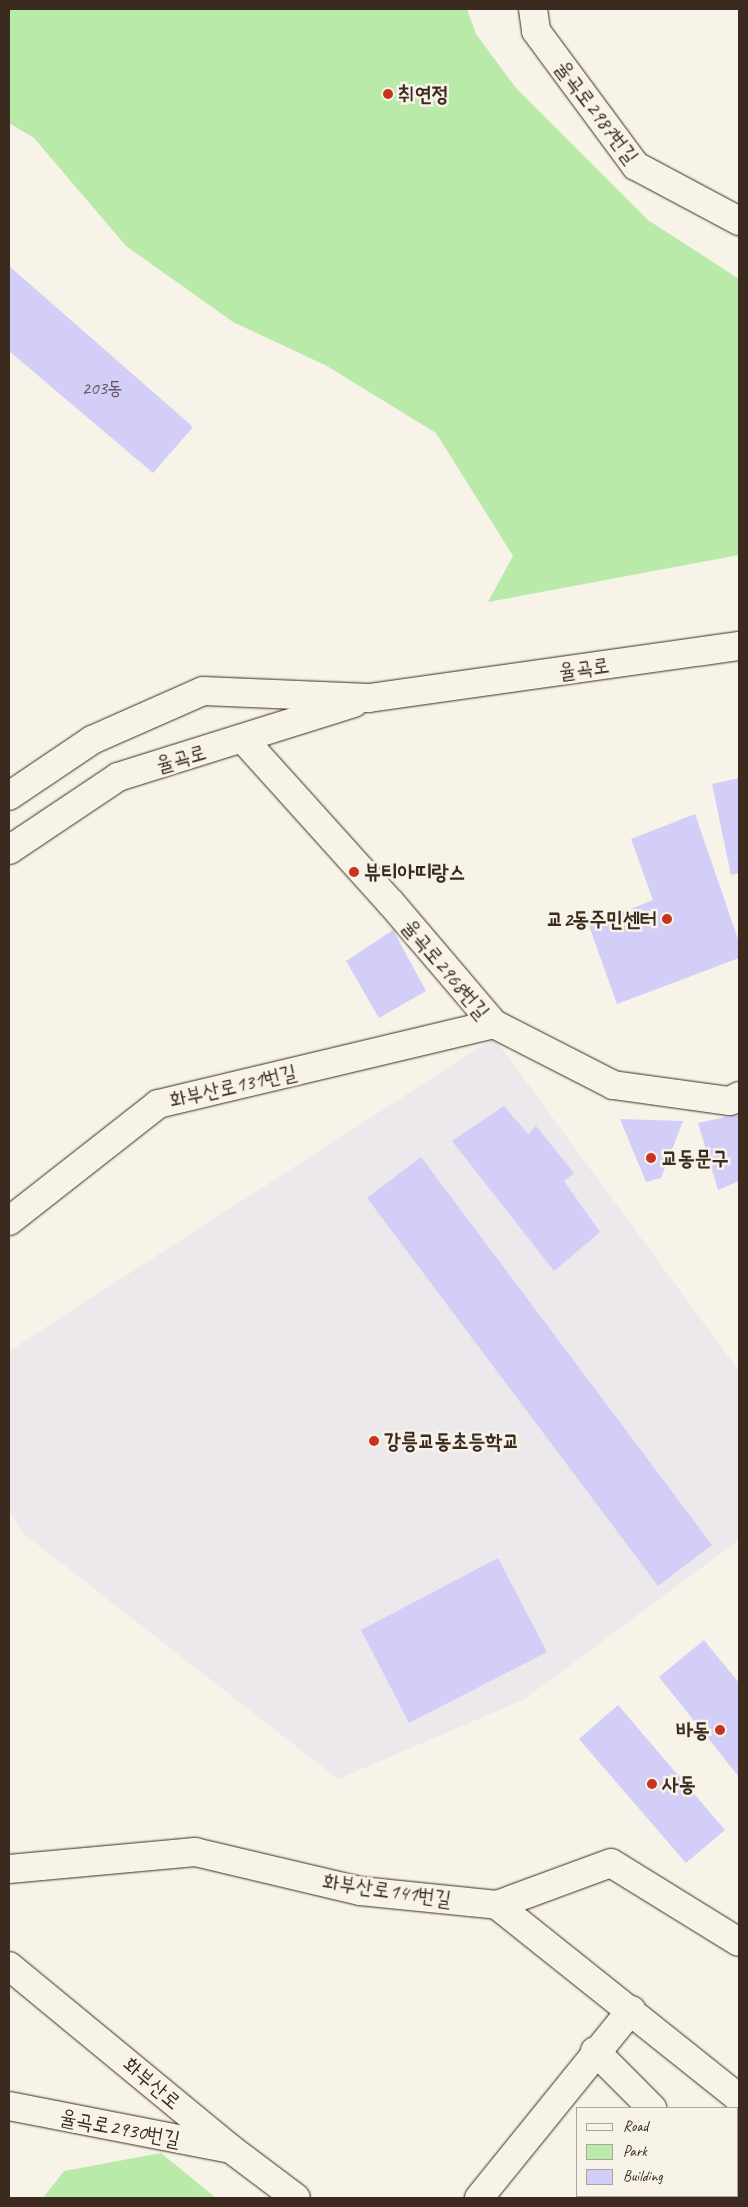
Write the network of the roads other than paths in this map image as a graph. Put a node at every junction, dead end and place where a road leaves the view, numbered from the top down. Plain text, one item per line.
1 (533, 9) edge
2 (739, 221) edge
3 (739, 646) edge
4 (369, 698) junction
5 (244, 740) junction
6 (9, 796) edge
7 (9, 850) edge
8 (494, 1024) junction
9 (739, 1096) edge
10 (9, 1221) edge
11 (9, 1869) edge
12 (497, 1905) junction
13 (739, 1942) edge
14 (9, 1966) edge
15 (631, 2010) junction
16 (595, 2051) junction
17 (739, 2098) edge
18 (9, 2106) edge
19 (651, 2107) edge
20 (231, 2149) junction
21 (296, 2198) edge
22 (479, 2198) edge

1 - 2 street, 율곡로2987번길
3 - 4 street, 율곡로
4 - 5 street, 율곡로
4 - 6 street, 율곡로
5 - 7 street, 율곡로
5 - 8 street, 율곡로2968번길
8 - 9 street, 율곡로2968번길
8 - 10 street, 화부산로131번길
11 - 12 street, 화부산로141번길
12 - 13 street, 화부산로141번길
12 - 15 street
14 - 20 street, 화부산로
15 - 16 street
15 - 17 street
16 - 19 street
16 - 22 street
18 - 20 street, 율곡로2930번길
20 - 21 street, 화부산로

